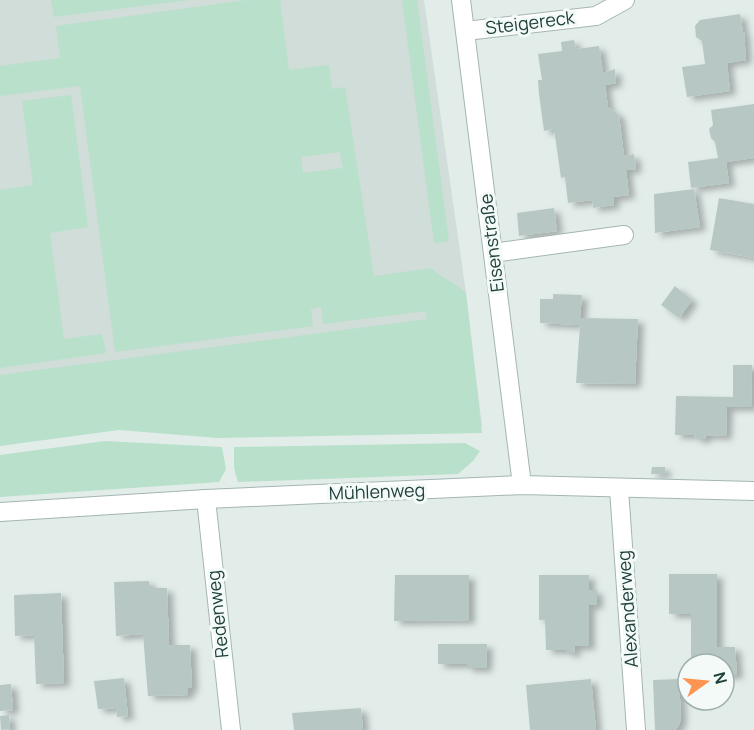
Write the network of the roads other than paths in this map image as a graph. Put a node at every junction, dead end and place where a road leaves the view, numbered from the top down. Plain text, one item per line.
1 (461, 0) edge
2 (625, 0) edge
3 (466, 31) junction
4 (624, 235) dead end
5 (493, 253) junction
6 (522, 485) junction
7 (619, 489) junction
8 (754, 491) edge
9 (206, 499) junction
10 (0, 512) edge
11 (231, 730) edge
12 (636, 730) edge

1 - 3 street, Eisenstraße
2 - 3 street, Steigereck
3 - 5 street, Eisenstraße
4 - 5 street
5 - 6 street, Eisenstraße
6 - 7 street, Mühlenweg
6 - 9 street, Mühlenweg
7 - 8 street, Mühlenweg
7 - 12 street, Alexanderweg
9 - 10 street, Mühlenweg
9 - 11 street, Redenweg

